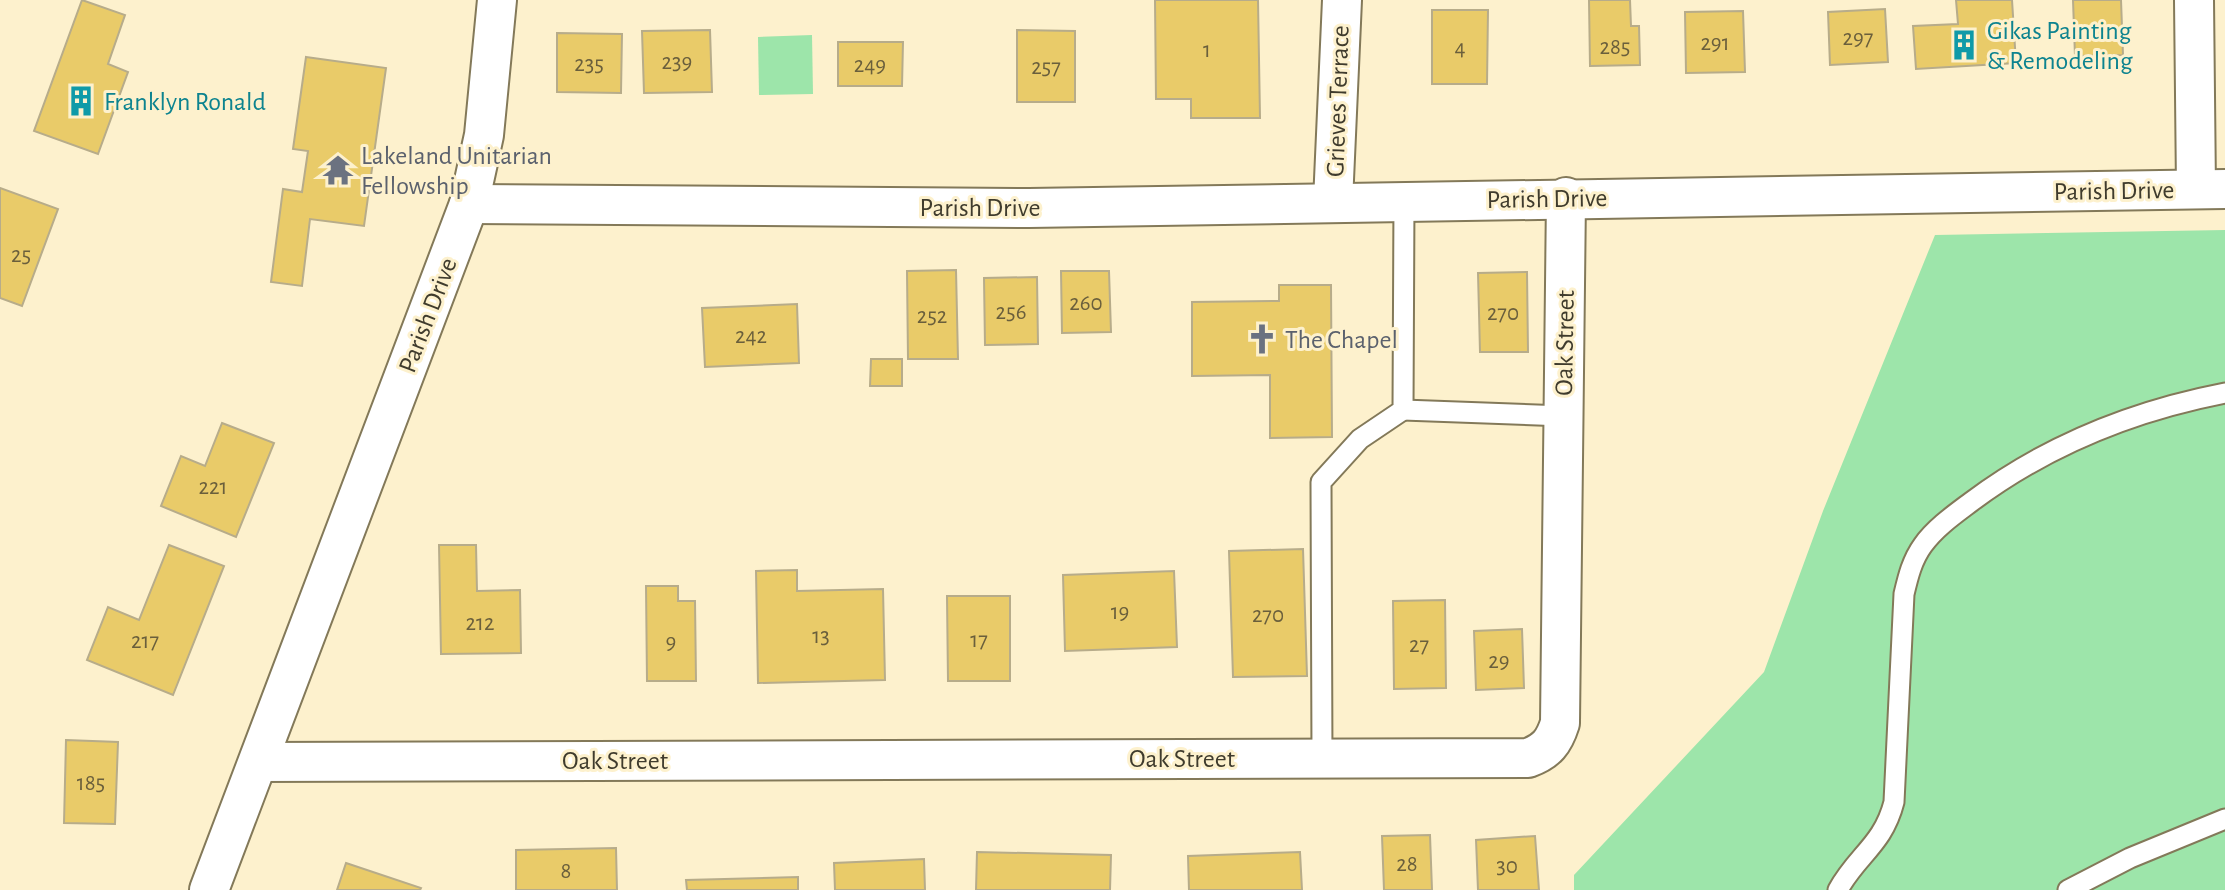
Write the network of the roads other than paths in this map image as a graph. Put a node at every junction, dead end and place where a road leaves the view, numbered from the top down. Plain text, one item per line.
1 (497, 0) edge
2 (1342, 0) edge
3 (2194, 0) edge
4 (2211, 189) edge
5 (1566, 197) junction
6 (1404, 200) junction
7 (1333, 202) junction
8 (469, 204) junction
9 (2225, 393) edge
10 (1404, 410) junction
11 (1564, 416) junction
12 (1322, 758) junction
13 (259, 762) junction
14 (2225, 819) edge
15 (209, 890) edge
16 (1838, 890) edge
17 (2068, 890) edge

1 - 8 street
2 - 7 street, Grieves Terrace
3 - 4 street
4 - 5 street, Parish Drive
5 - 6 street, Parish Drive
5 - 11 street, Oak Street
6 - 7 street, Parish Drive
6 - 10 lane
7 - 8 street, Parish Drive
8 - 13 street, Parish Drive
9 - 16 lane
10 - 11 lane
10 - 12 lane
11 - 12 street, Oak Street
12 - 13 street, Oak Street
13 - 15 street, Parish Drive
14 - 17 lane

